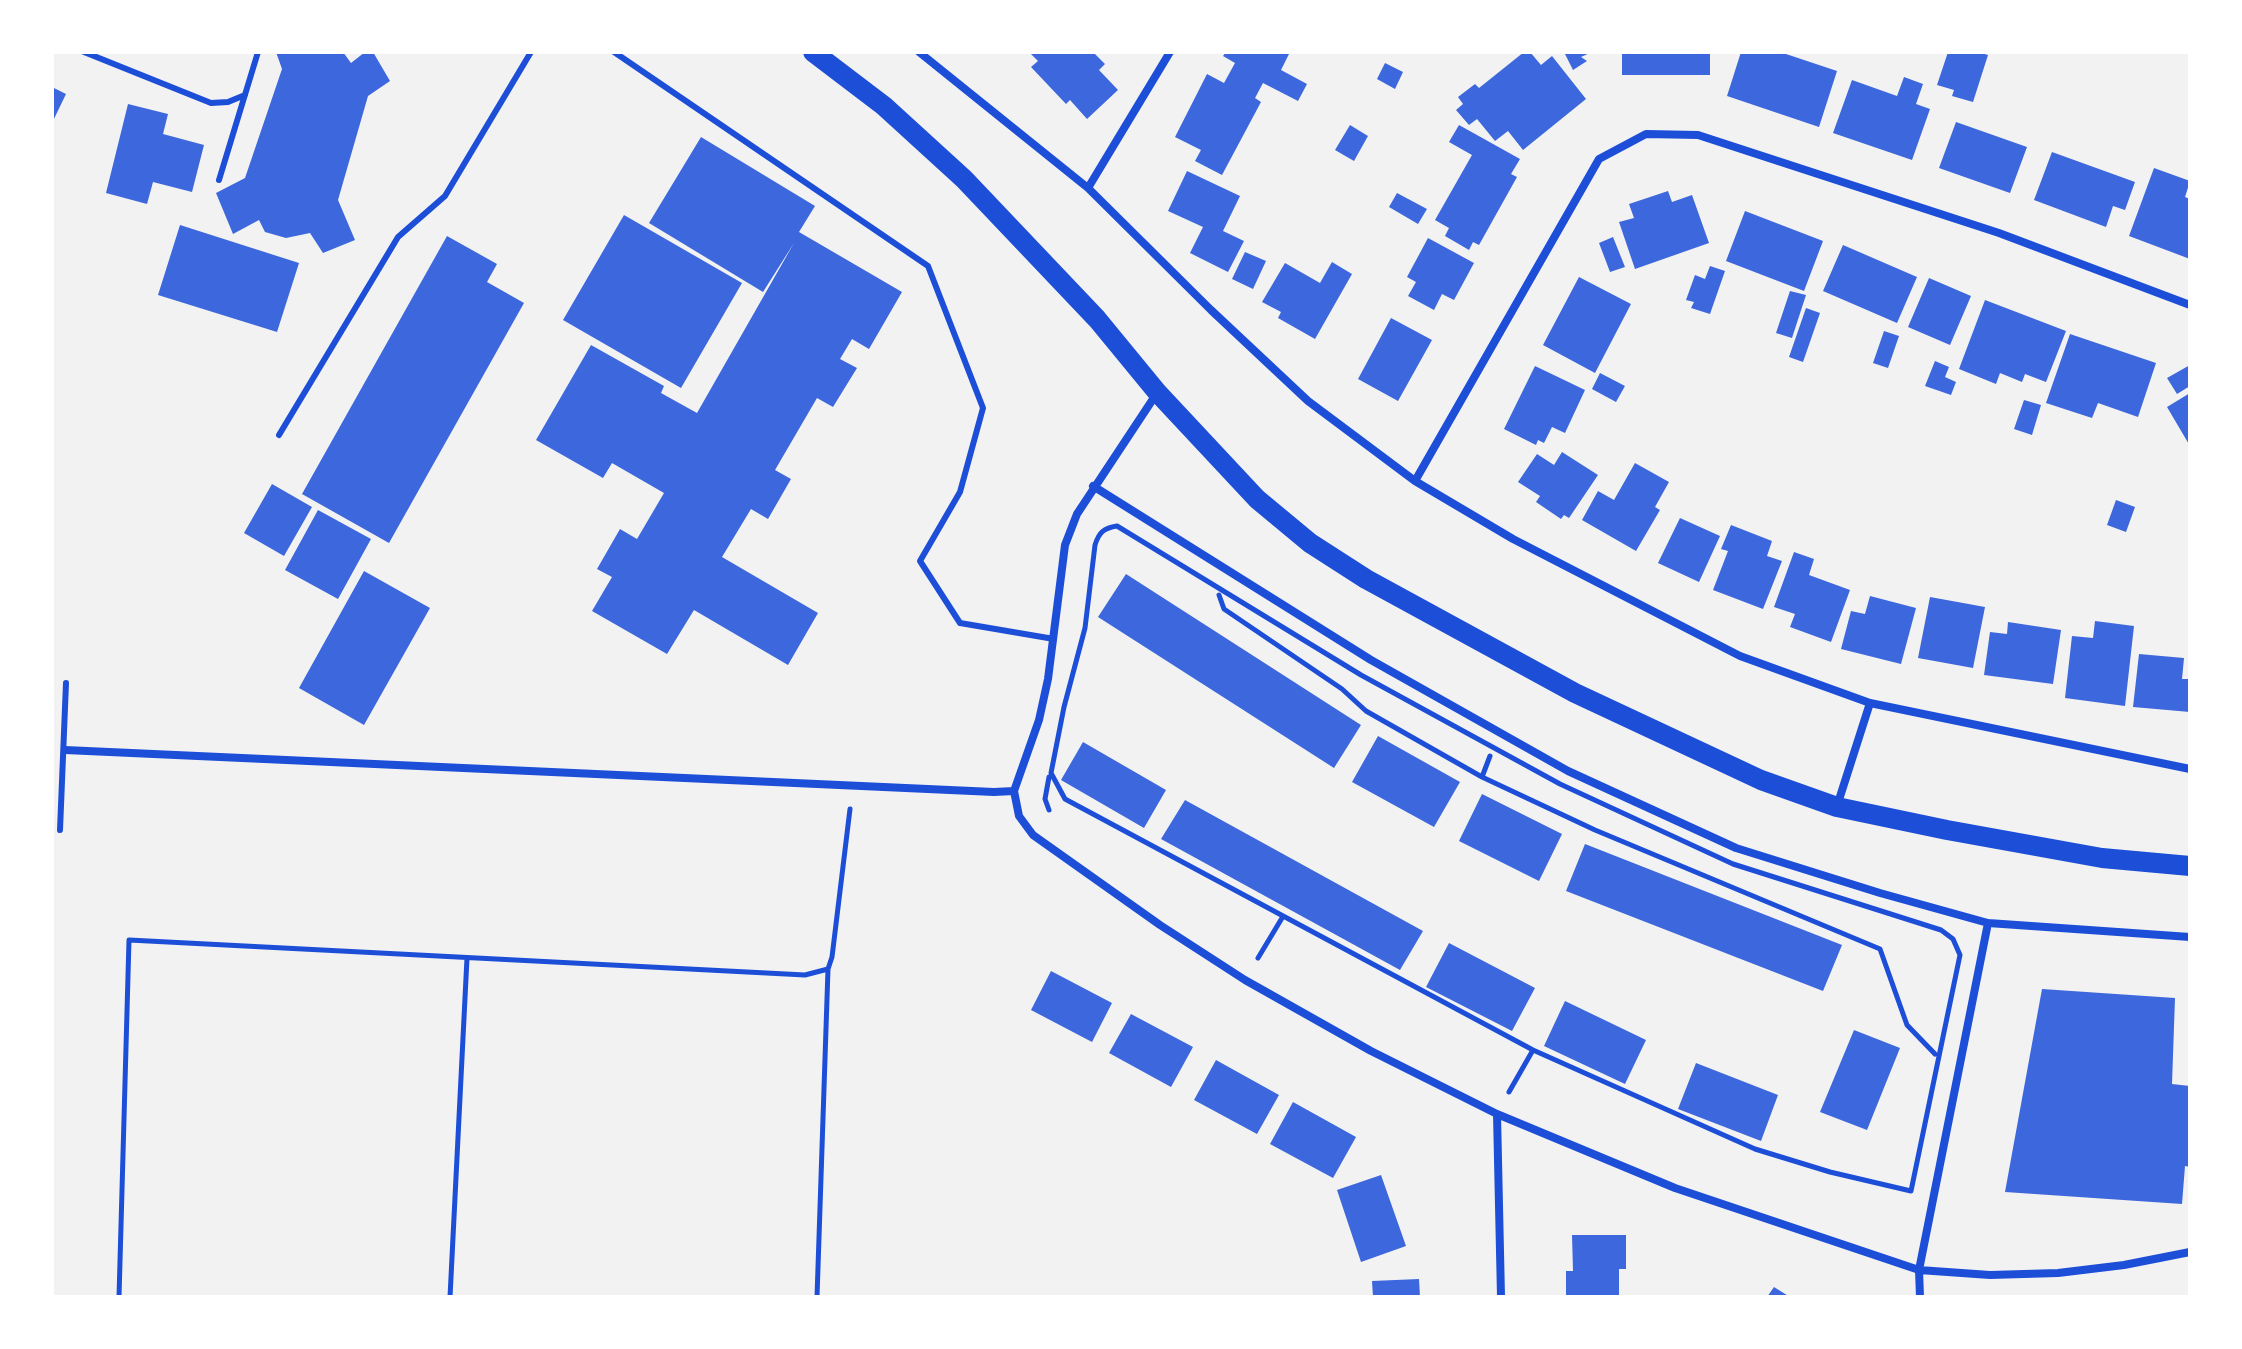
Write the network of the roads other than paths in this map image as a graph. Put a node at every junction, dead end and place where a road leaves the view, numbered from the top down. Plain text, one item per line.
1 (84, 52) edge
2 (258, 52) edge
3 (531, 52) edge
4 (614, 52) edge
5 (813, 52) edge
6 (919, 52) edge
7 (1170, 52) edge
8 (245, 95) junction
9 (219, 180) dead end
10 (1088, 188) junction
11 (2190, 305) edge
12 (1157, 392) junction
13 (279, 435) dead end
14 (1415, 481) junction
15 (1093, 486) junction
16 (1054, 639) junction
17 (66, 683) dead end
18 (1870, 703) junction
19 (65, 750) junction
20 (2190, 769) edge
21 (1014, 791) junction
22 (1837, 807) junction
23 (60, 830) dead end
24 (2190, 866) edge
25 (1988, 923) junction
26 (2190, 937) edge
27 (1497, 1114) junction
28 (2190, 1252) edge
29 (1919, 1270) junction
30 (1501, 1297) edge
31 (1920, 1297) edge

1 - 8 lane
2 - 8 lane
3 - 13 lane
4 - 16 lane
5 - 12 main road
6 - 10 street
7 - 10 street
8 - 9 lane
10 - 14 street
11 - 14 street
12 - 15 street
12 - 22 main road
14 - 18 street
15 - 16 street
15 - 25 street
16 - 21 street
17 - 19 lane
18 - 20 street
18 - 22 street
19 - 21 street
19 - 23 lane
21 - 27 street
22 - 24 main road
25 - 26 street
25 - 29 street
27 - 29 street
27 - 30 street
28 - 29 street
29 - 31 street

